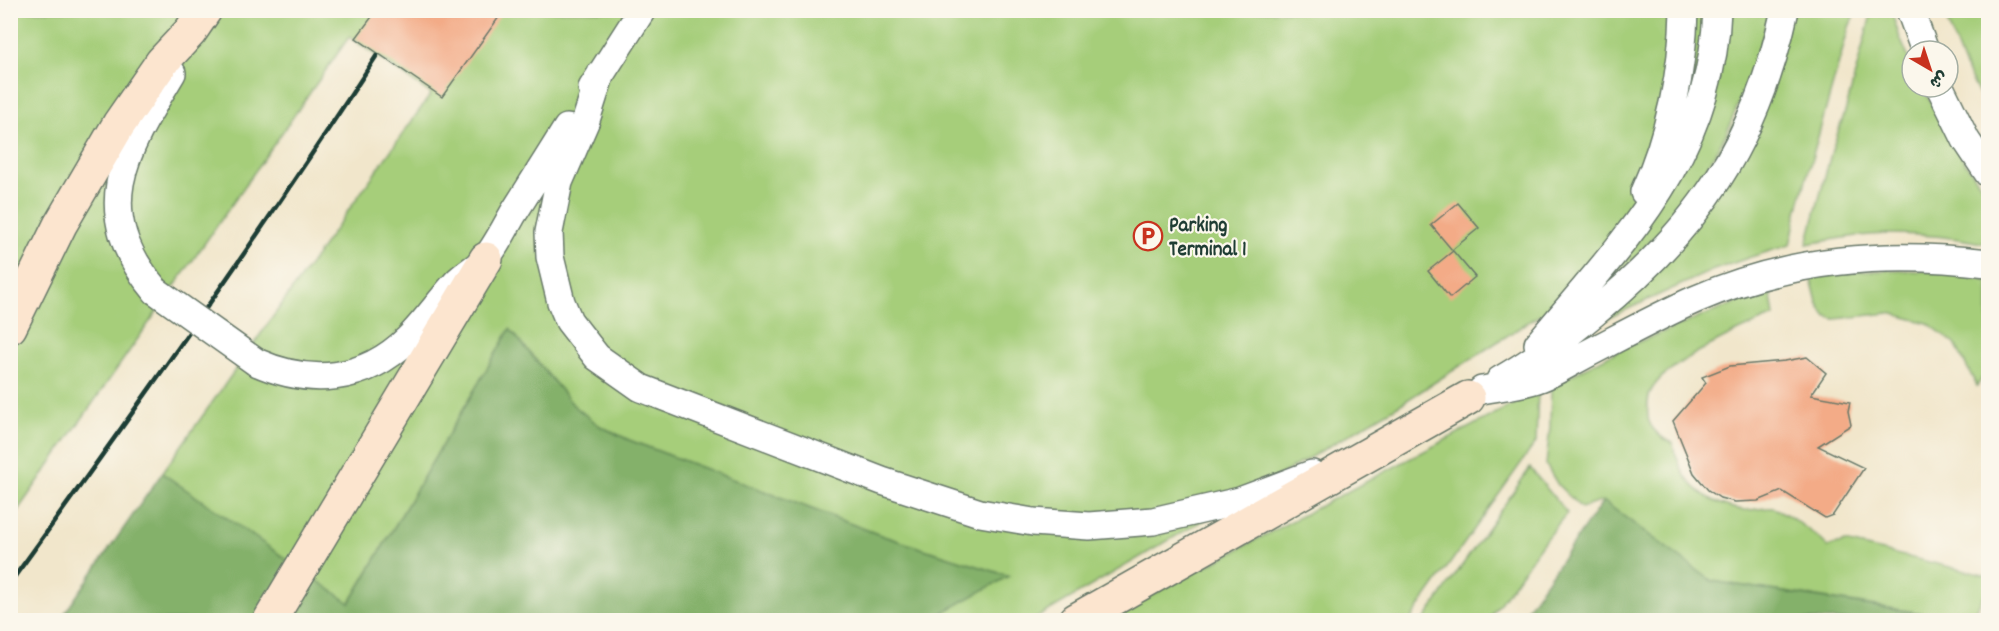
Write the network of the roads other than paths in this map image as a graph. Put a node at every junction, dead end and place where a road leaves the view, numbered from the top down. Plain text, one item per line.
1 (642, 10) edge
2 (1684, 10) edge
3 (1717, 10) edge
4 (1785, 10) edge
5 (1910, 10) edge
6 (197, 21) edge
7 (1921, 39) edge
8 (601, 73) junction
9 (1946, 99) edge
10 (1989, 173) edge
11 (1620, 245) junction
12 (486, 259) junction
13 (1989, 263) edge
14 (10, 327) edge
15 (1514, 372) junction
16 (1475, 394) junction
17 (1374, 451) junction
18 (1103, 611) edge
19 (270, 621) edge
20 (1076, 621) edge

1 - 8 street
2 - 11 street
3 - 11 street
4 - 15 street
5 - 7 street
6 - 12 street, bridge
6 - 14 main road
8 - 12 street
8 - 17 street
9 - 10 street
11 - 15 street
12 - 19 main road
13 - 16 street
15 - 16 street
16 - 17 main road
17 - 18 main road
18 - 20 main road

